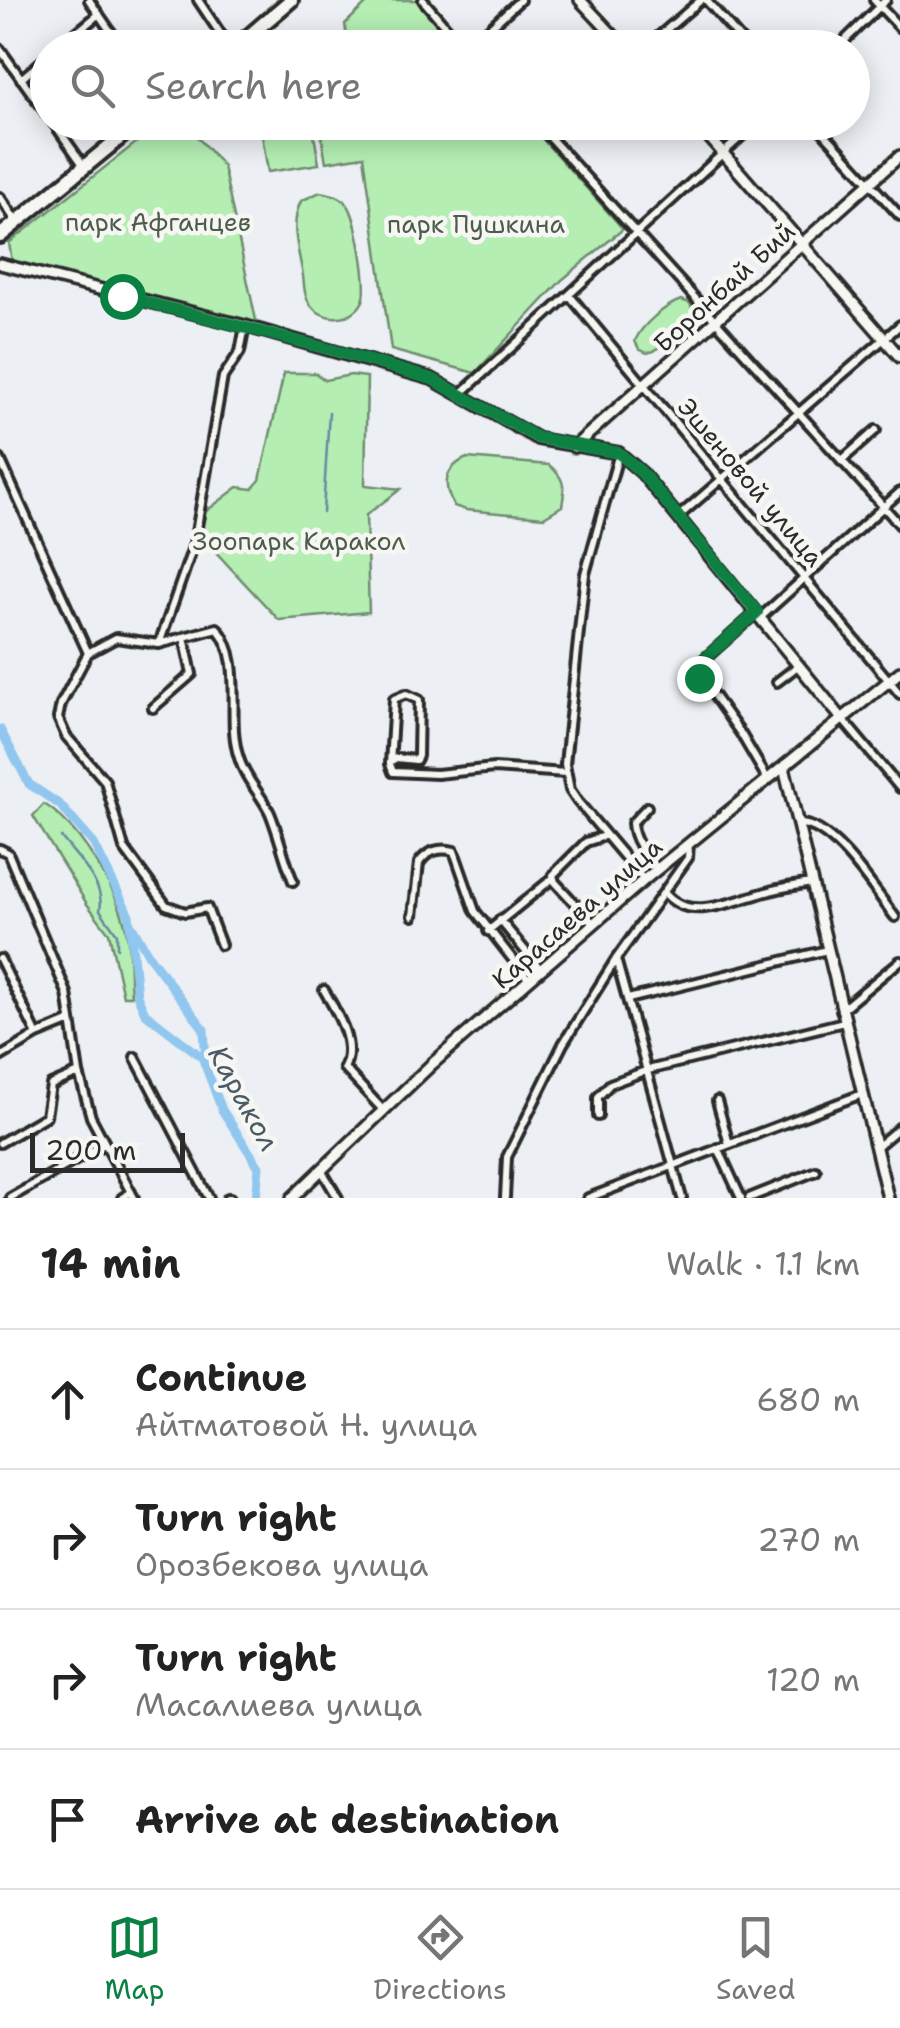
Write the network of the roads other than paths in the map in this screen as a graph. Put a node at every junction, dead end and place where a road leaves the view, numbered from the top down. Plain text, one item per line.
1 (89, 0) edge
2 (198, 0) edge
3 (291, 0) edge
4 (423, 0) edge
5 (520, 0) edge
6 (580, 0) edge
7 (704, 0) edge
8 (880, 2) edge
9 (99, 14) junction
10 (900, 28) edge
11 (80, 30) edge
12 (110, 30) edge
13 (219, 30) edge
14 (254, 30) edge
15 (450, 30) edge
16 (486, 30) edge
17 (608, 30) edge
18 (667, 30) edge
19 (732, 30) edge
20 (854, 30) edge
21 (0, 49) edge
22 (30, 71) edge
23 (21, 78) junction
24 (30, 91) edge
25 (65, 140) edge
26 (117, 140) edge
27 (553, 140) edge
28 (713, 140) edge
29 (737, 140) edge
30 (831, 140) edge
31 (724, 152) junction
32 (900, 156) edge
33 (85, 167) junction
34 (870, 183) junction
35 (0, 197) edge
36 (900, 216) edge
37 (16, 222) junction
38 (635, 234) junction
39 (0, 236) edge
40 (803, 244) junction
41 (0, 264) edge
42 (570, 296) junction
43 (718, 320) junction
44 (245, 326) junction
45 (900, 326) edge
46 (884, 339) junction
47 (900, 357) edge
48 (644, 385) junction
49 (462, 393) junction
50 (798, 413) junction
51 (876, 430) dead end
52 (574, 448) junction
53 (619, 453) junction
54 (0, 458) edge
55 (841, 460) junction
56 (722, 479) junction
57 (900, 492) edge
58 (883, 507) junction
59 (678, 517) junction
60 (900, 525) edge
61 (804, 576) junction
62 (759, 614) junction
63 (184, 636) junction
64 (159, 644) junction
65 (88, 653) junction
66 (799, 665) junction
67 (900, 672) edge
68 (890, 681) junction
69 (777, 682) dead end
70 (900, 694) edge
71 (153, 708) dead end
72 (843, 720) junction
73 (390, 762) junction
74 (784, 767) junction
75 (566, 774) junction
76 (768, 780) junction
77 (900, 788) edge
78 (647, 807) dead end
79 (799, 824) junction
80 (604, 836) junction
81 (689, 844) junction
82 (0, 849) edge
83 (658, 869) junction
84 (553, 878) junction
85 (644, 880) junction
86 (292, 881) dead end
87 (810, 883) junction
88 (664, 892) junction
89 (413, 916) dead end
90 (895, 918) dead end
91 (500, 920) junction
92 (594, 924) junction
93 (488, 930) junction
94 (221, 945) dead end
95 (827, 950) junction
96 (0, 959) edge
97 (616, 959) junction
98 (900, 961) edge
99 (541, 970) junction
100 (2, 972) edge
101 (529, 980) junction
102 (324, 990) dead end
103 (628, 998) junction
104 (841, 1010) junction
105 (71, 1021) junction
106 (844, 1022) junction
107 (37, 1035) junction
108 (136, 1056) dead end
109 (0, 1057) edge
110 (648, 1070) junction
111 (79, 1073) junction
112 (862, 1094) junction
113 (717, 1102) dead end
114 (384, 1111) junction
115 (598, 1116) dead end
116 (900, 1127) edge
117 (0, 1142) edge
118 (104, 1144) junction
119 (729, 1144) junction
120 (718, 1148) junction
121 (875, 1148) junction
122 (674, 1165) junction
123 (322, 1171) junction
124 (816, 1171) dead end
125 (132, 1195) edge
126 (10, 1198) edge
127 (122, 1198) edge
128 (209, 1198) edge
129 (292, 1198) edge
130 (338, 1198) edge
131 (505, 1198) edge
132 (588, 1198) edge
133 (682, 1198) edge
134 (741, 1198) edge
135 (749, 1198) edge
136 (888, 1198) edge

1 - 9 street
2 - 13 street
3 - 14 highway
4 - 15 street
5 - 16 street
6 - 17 street
7 - 18 street
7 - 19 street
8 - 10 street
8 - 20 street
9 - 11 street
9 - 12 street
21 - 23 street
22 - 23 street
23 - 24 street
25 - 33 street
26 - 33 highway
27 - 38 street
28 - 31 street
29 - 31 street
30 - 34 street
31 - 38 street
31 - 40 street
32 - 34 street, Боронбай Бий
33 - 37 highway
34 - 36 street
34 - 40 street, Боронбай Бий
35 - 37 street
37 - 39 highway
38 - 42 street
38 - 43 street
40 - 43 street, Боронбай Бий
40 - 46 street
41 - 44 street
42 - 48 street, Эшеновой улица
42 - 49 street
43 - 48 street, Боронбай Бий
43 - 50 street
44 - 49 street
44 - 64 street
45 - 46 street
46 - 47 street
46 - 50 street
48 - 52 street, Боронбай Бий
48 - 56 street, Эшеновой улица
49 - 52 street
50 - 55 street
50 - 56 street
51 - 55 street
52 - 53 street
53 - 59 street
53 - 75 street
54 - 65 street
55 - 58 street
56 - 59 street
56 - 61 street, Эшеновой улица
57 - 58 street
58 - 60 street
58 - 61 street
59 - 62 street
61 - 62 street
61 - 68 street, Эшеновой улица
62 - 66 street
62 - 76 street
63 - 64 street
63 - 71 street
63 - 86 street
64 - 65 street
65 - 94 street
66 - 69 street
66 - 72 street
67 - 68 street, Карасаева улица
68 - 70 street, Эшеновой улица
68 - 72 street, Карасаева улица
72 - 74 street, Карасаева улица
72 - 77 street
73 - 73 street
73 - 75 street
74 - 76 street, Карасаева улица
74 - 79 street
75 - 80 street
76 - 81 street, Карасаева улица
78 - 83 street
79 - 87 street
79 - 90 street
80 - 84 street
80 - 85 street
81 - 83 street, Карасаева улица
81 - 88 street
82 - 105 street
83 - 85 street, Карасаева улица
84 - 91 street
84 - 92 street
85 - 92 street, Карасаева улица
87 - 88 street
87 - 95 street
88 - 97 street
89 - 93 street
91 - 93 street
91 - 99 street
92 - 99 street, Карасаева улица
93 - 101 street
95 - 103 street
95 - 104 street
96 - 100 street
97 - 103 street
97 - 131 street
98 - 104 street
99 - 101 street, Карасаева улица
100 - 107 street
101 - 114 street, Карасаева улица
102 - 114 street
103 - 110 street
104 - 106 street
105 - 107 street
105 - 111 street
106 - 110 street
106 - 112 street
107 - 109 street
108 - 128 street
110 - 115 street
110 - 122 street
111 - 117 street
111 - 118 street
112 - 119 street
112 - 121 street
113 - 119 street
114 - 123 street, Карасаева улица
116 - 121 street
118 - 125 street
118 - 126 street
119 - 120 street
120 - 122 street
120 - 134 street
121 - 136 street
122 - 132 street
122 - 133 street
123 - 129 street, Карасаева улица
123 - 130 street
124 - 135 street
125 - 127 street

